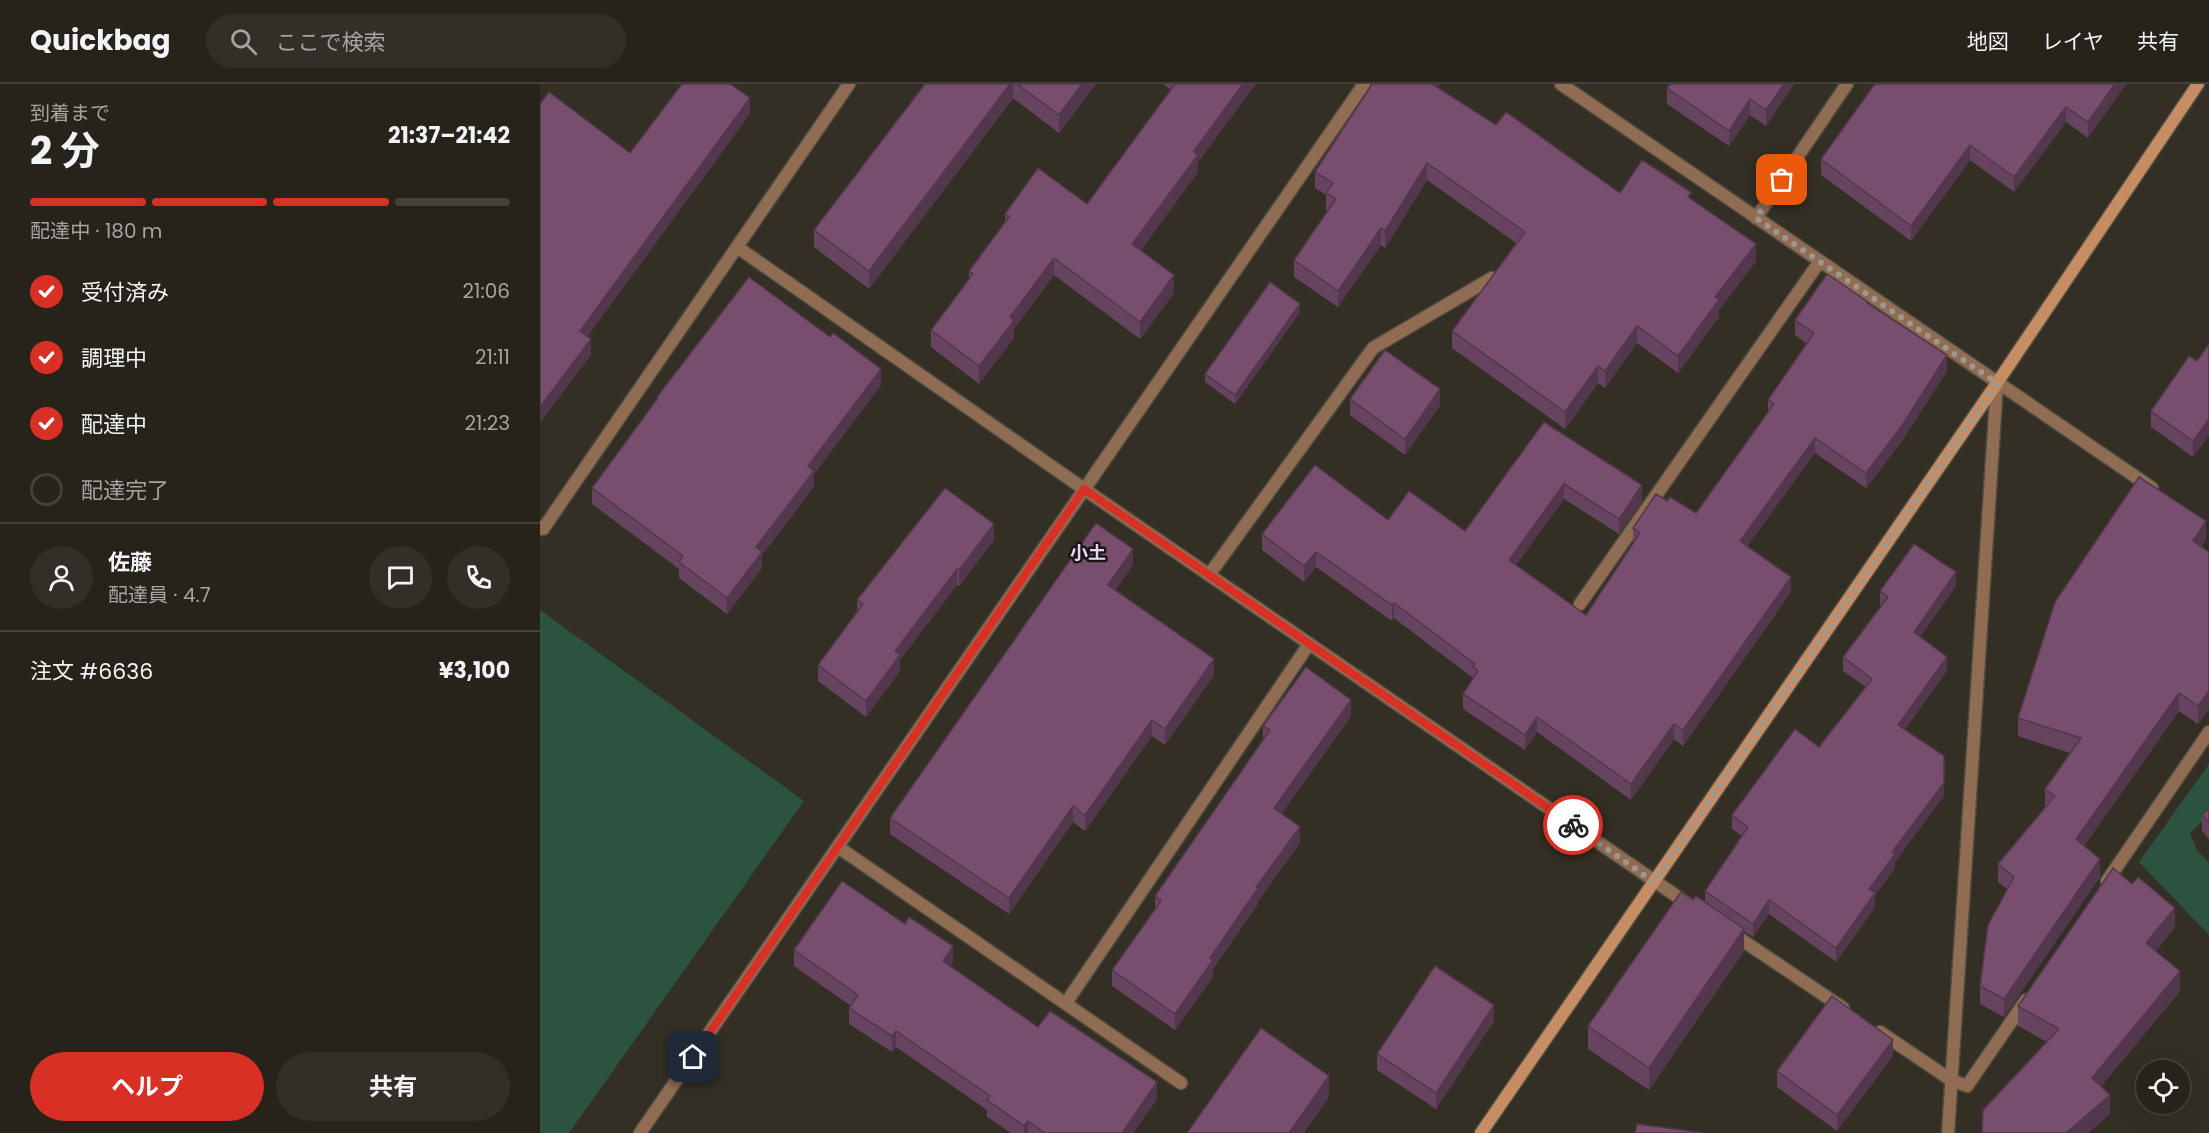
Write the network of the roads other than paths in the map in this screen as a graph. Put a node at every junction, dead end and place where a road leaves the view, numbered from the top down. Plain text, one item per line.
1 (849, 84) edge
2 (1364, 84) edge
3 (1561, 84) edge
4 (1847, 84) edge
5 (2199, 84) edge
6 (1756, 218) junction
7 (737, 247) junction
8 (1820, 261) junction
9 (1491, 278) edge
10 (1997, 383) junction
11 (1084, 489) junction
12 (2161, 494) edge
13 (540, 527) edge
14 (1209, 575) junction
15 (1580, 604) dead end
16 (1309, 644) junction
17 (2209, 732) edge
18 (838, 847) junction
19 (1654, 882) junction
20 (2102, 889) edge
21 (1703, 915) edge
22 (1723, 928) edge
23 (2034, 987) edge
24 (1066, 1003) junction
25 (1852, 1014) edge
26 (1872, 1027) edge
27 (1951, 1080) junction
28 (1181, 1083) dead end
29 (640, 1133) edge
30 (1481, 1133) edge
31 (1948, 1133) edge

1 - 7 street
2 - 11 street
3 - 6 street
4 - 6 street
5 - 10 street
6 - 8 street
7 - 11 street
7 - 13 street
8 - 10 street
8 - 15 street
9 - 14 street
10 - 12 street
10 - 19 street
10 - 27 street
11 - 14 street
11 - 18 street
14 - 16 street
16 - 19 street
16 - 24 street
17 - 20 street
18 - 24 street
18 - 29 street
19 - 21 street
19 - 30 street
22 - 25 street
23 - 27 street
24 - 28 street
26 - 27 street
27 - 31 street

